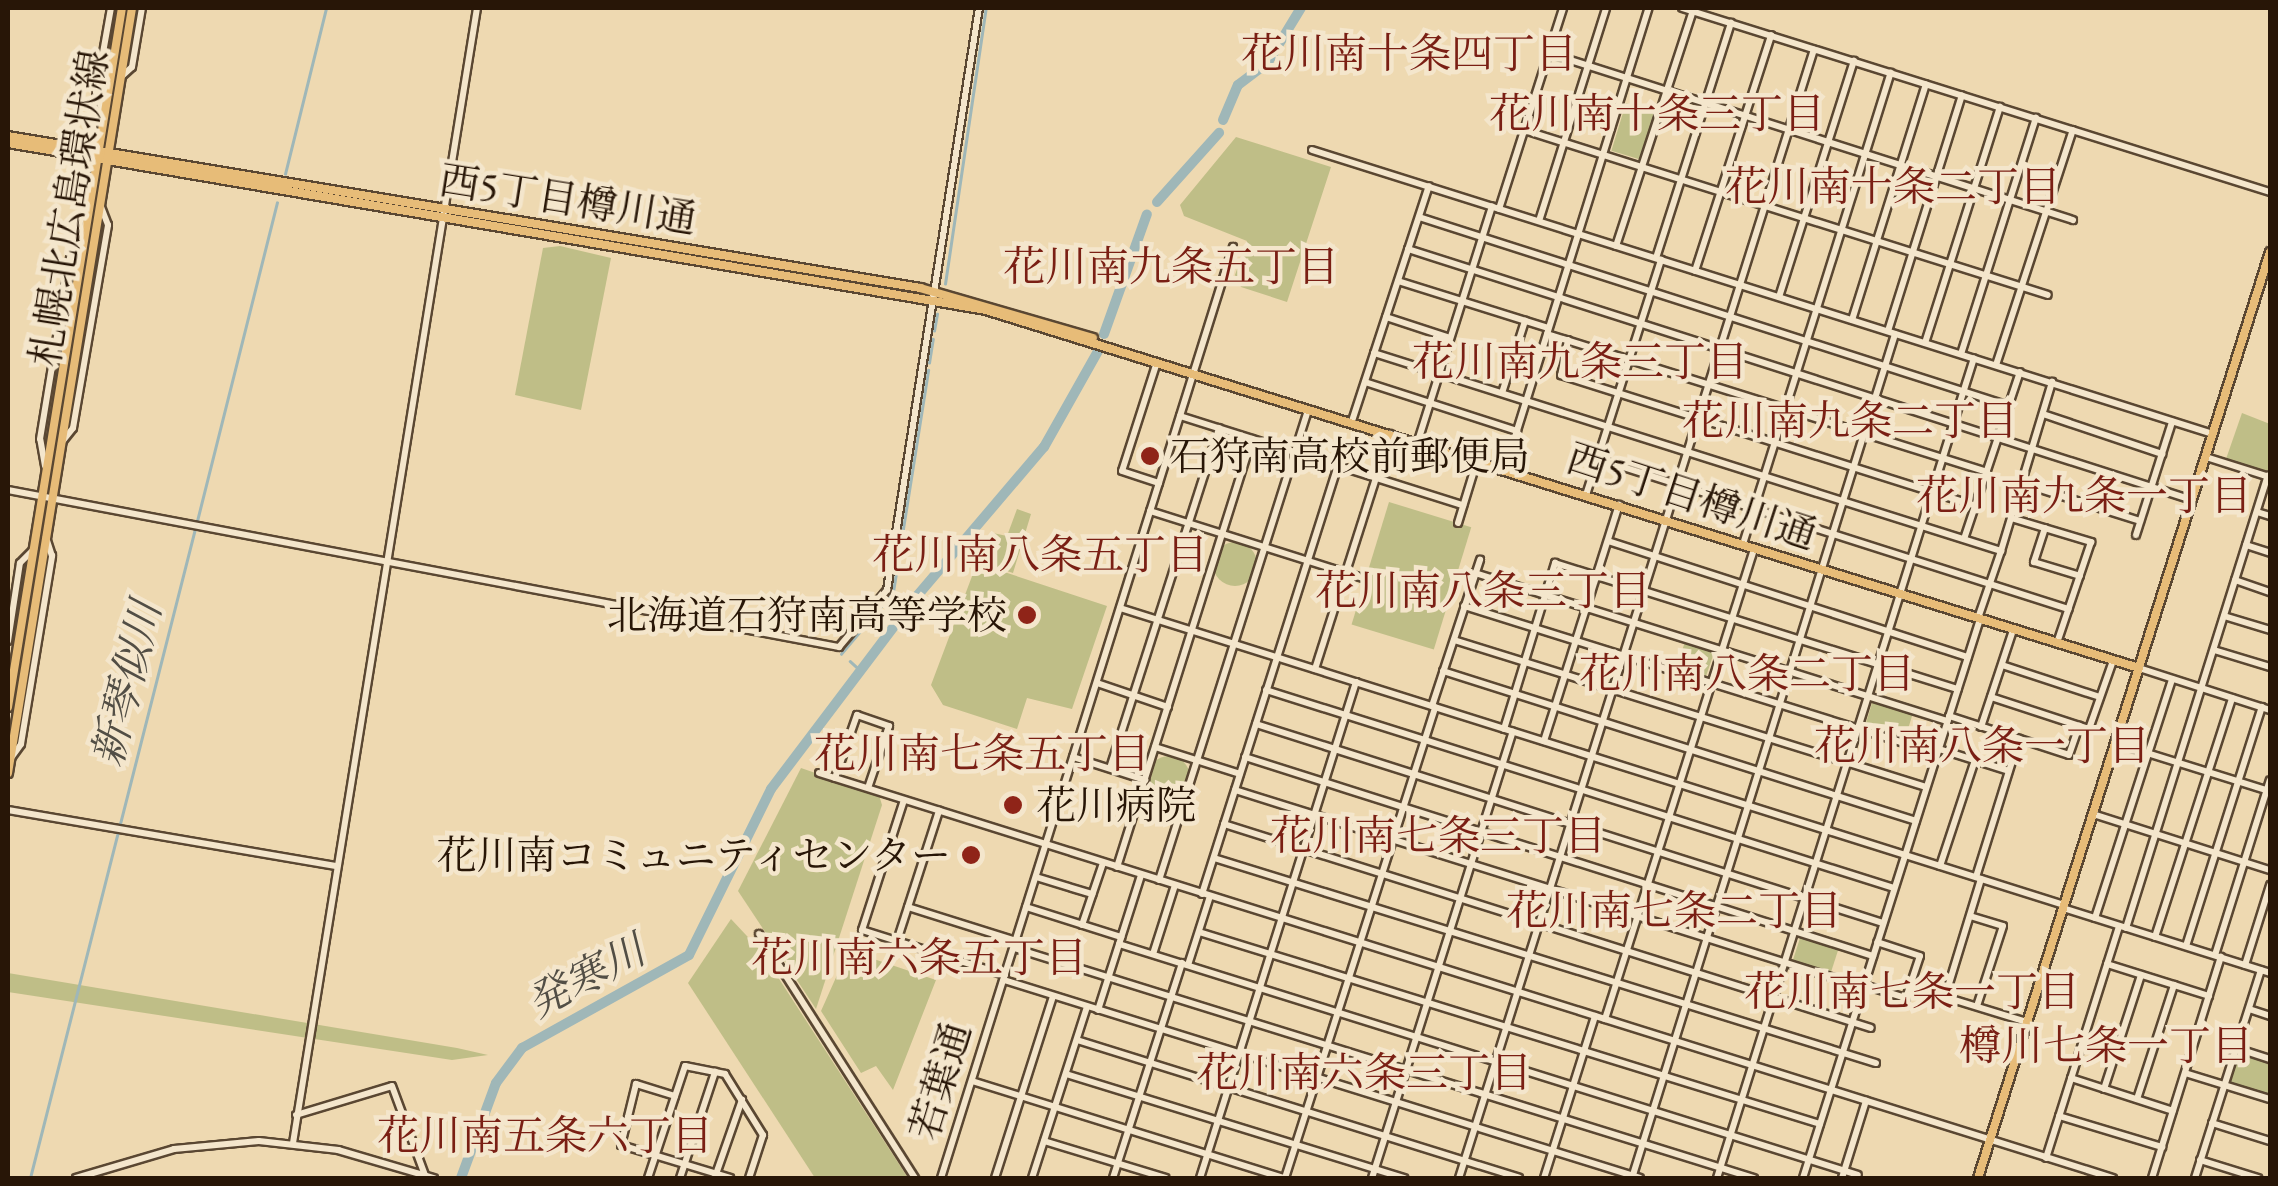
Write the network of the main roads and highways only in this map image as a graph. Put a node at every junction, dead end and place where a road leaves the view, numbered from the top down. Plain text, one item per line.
1 (122, 8) edge
2 (132, 8) edge
3 (8, 140) edge
4 (103, 155) junction
5 (2270, 252) edge
6 (47, 497) junction
7 (2138, 668) junction
8 (8, 708) edge
9 (10, 761) edge
10 (8, 773) edge
11 (1978, 1178) edge

1 - 4 main road, 札幌北広島環状線
2 - 4 main road, 札幌北広島環状線
3 - 4 main road, 西5丁目樽川通
4 - 6 main road, 札幌北広島環状線
4 - 6 main road, 札幌北広島環状線
4 - 7 main road, 西5丁目樽川通
5 - 7 main road
6 - 8 main road, 札幌北広島環状線
6 - 9 main road, 札幌北広島環状線
7 - 11 main road
9 - 10 main road, 札幌北広島環状線

